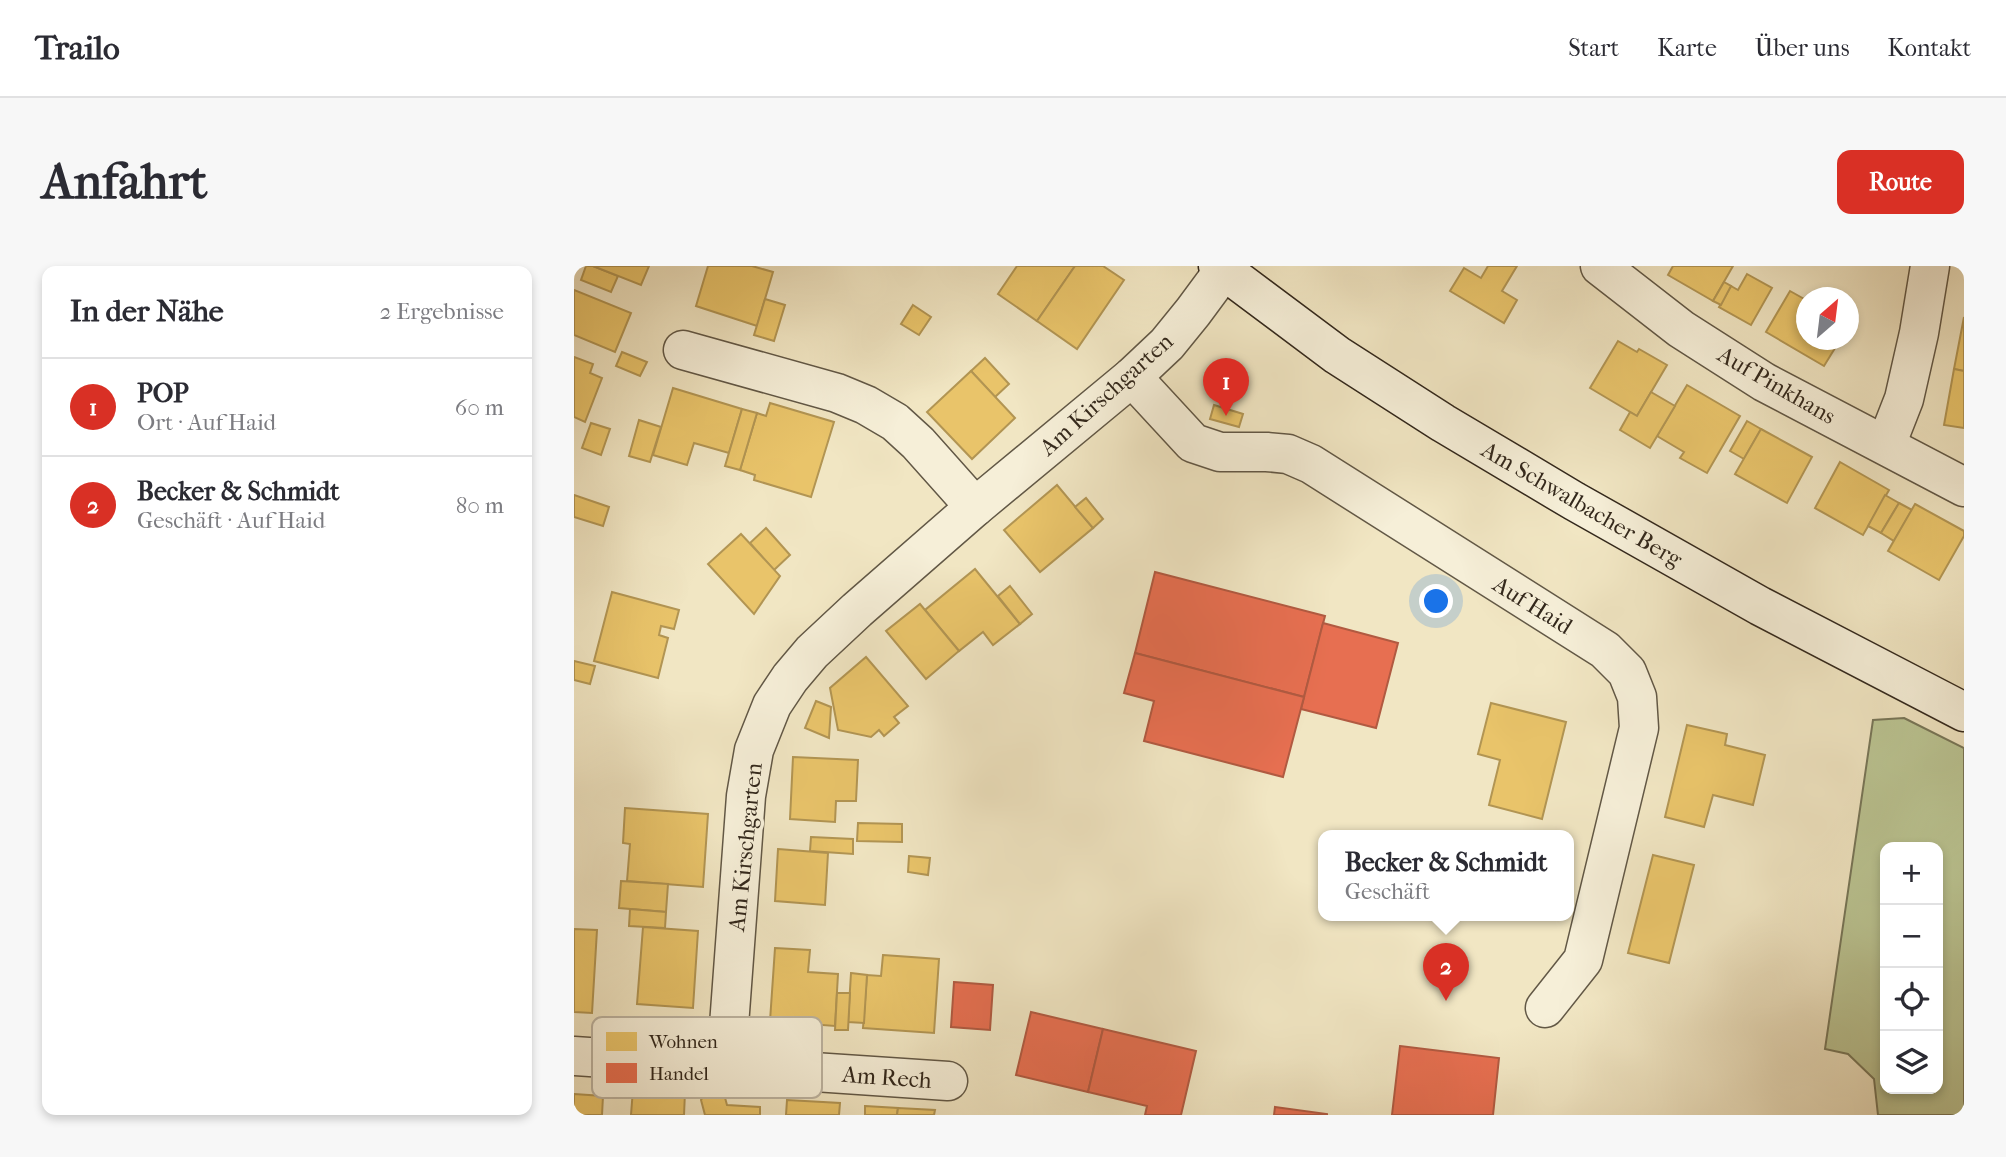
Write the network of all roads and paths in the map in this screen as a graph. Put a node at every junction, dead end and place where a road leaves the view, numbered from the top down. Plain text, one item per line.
1 (1600, 266) edge
2 (1930, 266) edge
3 (1224, 267) edge
4 (683, 350) dead end
5 (1132, 377) junction
6 (1886, 446) junction
7 (1964, 487) edge
8 (975, 507) junction
9 (1964, 712) edge
10 (1545, 1008) dead end
11 (730, 1017) edge
12 (574, 1056) edge
13 (592, 1057) edge
14 (822, 1072) edge
15 (948, 1081) dead end

1 - 6 street, Auf Pinkhans
2 - 6 street
3 - 5 street, Am Kirschgarten
3 - 9 street, Am Schwalbacher Berg
4 - 8 street
5 - 8 street, Am Kirschgarten
5 - 10 street, Auf Haid
6 - 7 street, Auf Pinkhans
8 - 11 street, Am Kirschgarten
12 - 13 street, Am Rech
14 - 15 street, Am Rech

